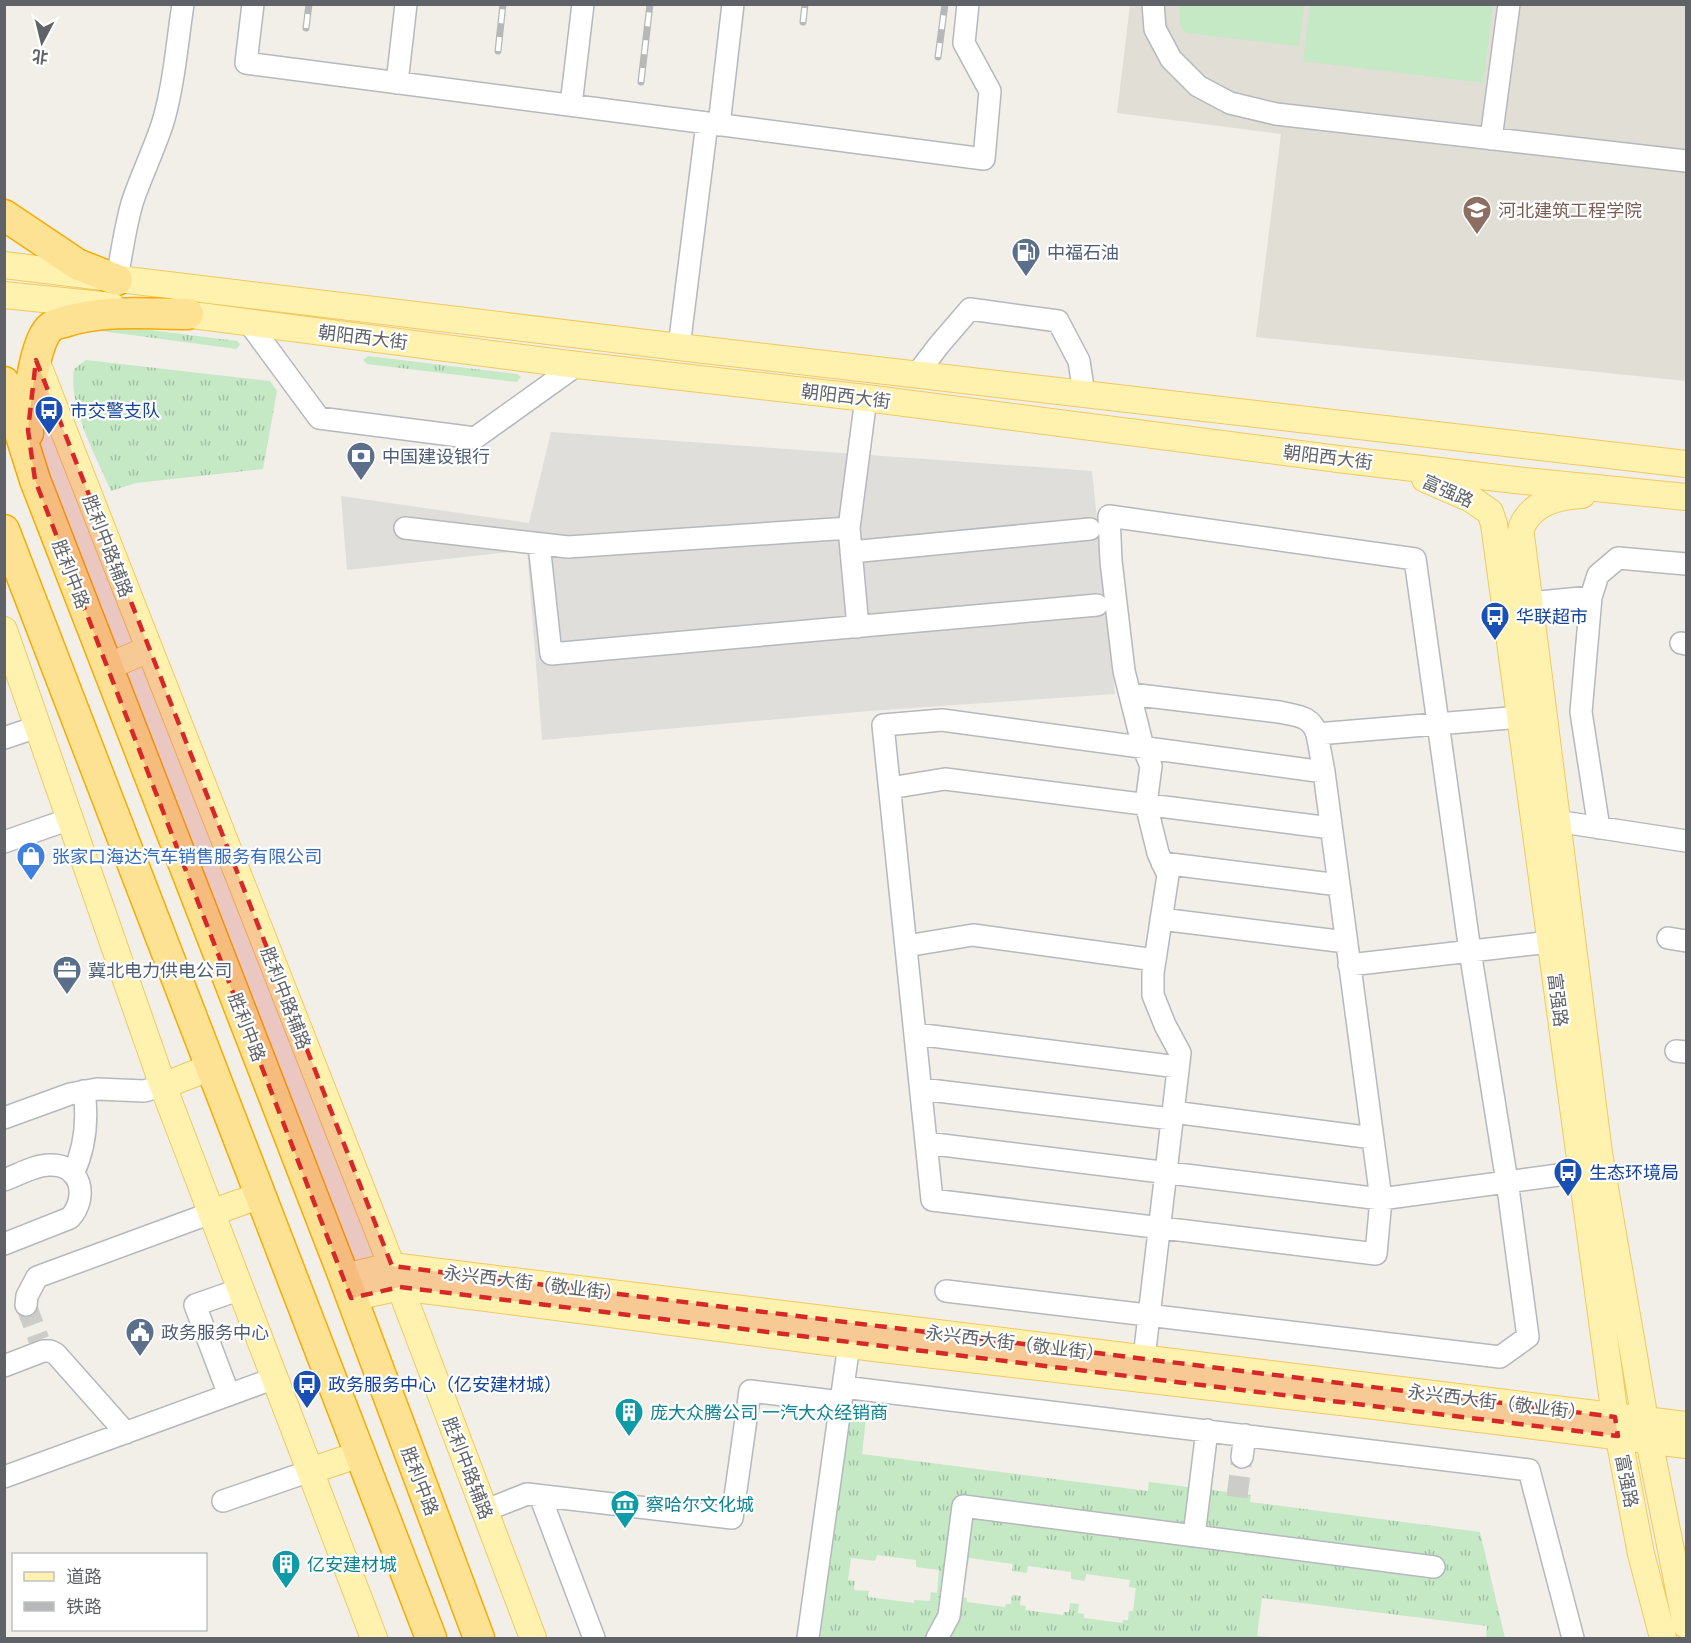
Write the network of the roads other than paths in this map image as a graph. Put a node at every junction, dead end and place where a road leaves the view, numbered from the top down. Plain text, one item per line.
1 (183, 4) edge
2 (253, 4) edge
3 (406, 4) edge
4 (583, 4) edge
5 (733, 4) edge
6 (968, 4) edge
7 (1153, 4) edge
8 (1509, 4) edge
9 (396, 82) junction
10 (571, 105) junction
11 (713, 124) junction
12 (1491, 138) junction
13 (1686, 161) edge
14 (4, 215) edge
15 (4, 265) edge
16 (117, 280) junction
17 (4, 295) edge
18 (188, 314) junction
19 (249, 323) junction
20 (679, 347) junction
21 (36, 360) junction
22 (577, 365) junction
23 (917, 374) junction
24 (4, 382) edge
25 (1084, 394) junction
26 (866, 398) junction
27 (1435, 436) junction
28 (1616, 457) junction
29 (1346, 460) junction
30 (1686, 464) edge
31 (35, 480) junction
32 (1514, 481) junction
33 (1658, 494) junction
34 (1686, 497) edge
35 (1494, 524) junction
36 (1521, 526) junction
37 (405, 528) dead end
38 (849, 528) junction
39 (1090, 529) dead end
40 (4, 530) edge
41 (539, 544) junction
42 (851, 552) junction
43 (1686, 564) edge
44 (1591, 597) junction
45 (1529, 603) junction
46 (1097, 605) dead end
47 (858, 627) junction
48 (7, 644) edge
49 (149, 649) junction
50 (107, 667) junction
51 (64, 683) junction
52 (1130, 694) junction
53 (27, 696) junction
54 (1521, 717) junction
55 (1438, 724) junction
56 (37, 727) junction
57 (1317, 734) junction
58 (4, 738) edge
59 (1143, 747) junction
60 (1324, 772) junction
61 (890, 788) junction
62 (1146, 804) junction
63 (70, 819) junction
64 (1556, 821) junction
65 (1331, 828) junction
66 (1599, 828) junction
67 (1686, 841) edge
68 (4, 842) edge
69 (1162, 862) junction
70 (1339, 885) junction
71 (1161, 919) junction
72 (1346, 942) junction
73 (1550, 942) junction
74 (906, 946) junction
75 (1470, 951) junction
76 (1155, 960) junction
77 (1349, 965) junction
78 (916, 1034) junction
79 (211, 1067) junction
80 (1178, 1067) junction
81 (163, 1086) junction
82 (921, 1089) junction
83 (84, 1091) junction
84 (1173, 1116) junction
85 (4, 1118) edge
86 (1373, 1138) junction
87 (926, 1143) junction
88 (1166, 1172) junction
89 (1581, 1172) junction
90 (73, 1174) junction
91 (4, 1180) edge
92 (1507, 1182) junction
93 (261, 1195) junction
94 (1381, 1199) junction
95 (211, 1213) junction
96 (1160, 1228) junction
97 (4, 1244) edge
98 (396, 1277) junction
99 (348, 1287) junction
100 (240, 1288) junction
101 (946, 1291) dead end
102 (26, 1305) tunnel mouth
103 (1149, 1316) junction
104 (849, 1344) junction
105 (1144, 1358) junction
106 (4, 1366) edge
107 (275, 1378) junction
108 (229, 1395) junction
109 (842, 1395) junction
110 (1686, 1425) edge
111 (1616, 1427) junction
112 (1207, 1430) junction
113 (1647, 1430) junction
114 (126, 1433) junction
115 (1245, 1435) junction
116 (1686, 1445) edge
117 (360, 1454) junction
118 (1242, 1456) tunnel mouth
119 (310, 1471) junction
120 (4, 1477) edge
121 (540, 1496) junction
122 (223, 1501) dead end
123 (484, 1510) junction
124 (1194, 1536) junction
125 (1434, 1567) dead end
126 (1686, 1625) edge
127 (475, 1637) edge
128 (374, 1638) edge
129 (432, 1638) edge
130 (533, 1638) edge
131 (594, 1638) edge
132 (808, 1638) edge
133 (937, 1638) edge
134 (1573, 1638) edge
135 (1663, 1638) edge

1 - 16 street
2 - 9 street
3 - 9 street
4 - 10 street
5 - 11 street
6 - 11 street
7 - 12 street
8 - 12 street
9 - 10 street
10 - 11 street
11 - 20 street
12 - 13 street
14 - 16 highway
15 - 16 main road, 朝阳西大街
16 - 20 main road, 朝阳西大街
17 - 18 main road, 朝阳西大街
18 - 19 main road, 朝阳西大街
18 - 21 highway
19 - 22 main road, 朝阳西大街
19 - 22 street
20 - 23 main road, 朝阳西大街
21 - 31 highway
21 - 49 main road, 胜利中路辅路
22 - 26 main road, 朝阳西大街
23 - 25 main road, 朝阳西大街
23 - 25 street
24 - 31 highway, 胜利中路
25 - 27 main road, 朝阳西大街
26 - 29 main road, 朝阳西大街
26 - 38 street
27 - 28 main road, 朝阳西大街
27 - 32 main road
28 - 30 main road, 朝阳西大街
28 - 32 main road
29 - 32 main road, 朝阳西大街
29 - 35 main road, 富强路
31 - 50 highway, 胜利中路
32 - 33 main road, 朝阳西大街
32 - 35 main road
32 - 36 main road, 富强路
33 - 34 main road, 朝阳西大街
33 - 36 main road
35 - 54 main road, 富强路
36 - 45 main road, 富强路
37 - 41 street
38 - 41 street
38 - 42 street
39 - 42 street
40 - 51 highway
41 - 47 street
42 - 47 street
43 - 44 street
44 - 45 street
44 - 66 street
45 - 64 main road, 富强路
46 - 47 street
48 - 53 main road
49 - 50 main road
49 - 98 main road, 胜利中路辅路
50 - 51 highway
50 - 99 highway, 胜利中路
51 - 53 main road
51 - 79 highway
52 - 55 street
52 - 57 street
52 - 59 street
53 - 56 main road
54 - 55 street
54 - 73 main road, 富强路
55 - 57 street
55 - 75 street
56 - 58 street
56 - 63 main road
57 - 60 street
59 - 60 street
59 - 61 street
59 - 62 street
60 - 65 street
61 - 62 street
61 - 74 street
62 - 65 street
62 - 69 street
63 - 68 street
63 - 81 main road
64 - 66 street
64 - 113 main road, 富强路
65 - 70 street
66 - 67 street
69 - 70 street
69 - 71 street
70 - 72 street
71 - 72 street
71 - 76 street
72 - 77 street
73 - 75 street
73 - 89 main road, 富强路
74 - 76 street
74 - 78 street
75 - 77 street
75 - 92 street
76 - 80 street
77 - 86 street
78 - 80 street
78 - 82 street
79 - 81 main road
79 - 93 highway
80 - 84 street
81 - 83 street
81 - 95 main road
82 - 84 street
82 - 87 street
83 - 85 street
83 - 90 street
84 - 86 street
84 - 88 street
86 - 94 street
87 - 88 street
87 - 96 street
88 - 94 street
88 - 96 street
89 - 92 street
89 - 111 main road, 富强路
90 - 91 street
90 - 97 street
92 - 94 street
92 - 103 street
93 - 95 main road
93 - 117 highway
94 - 96 street
95 - 100 main road
95 - 102 street
96 - 103 street
98 - 99 main road, 永兴西大街（敬业街）
98 - 104 main road, 永兴西大街（敬业街）
98 - 105 main road, 永兴西大街（敬业街）
98 - 123 main road, 胜利中路辅路
99 - 127 highway, 胜利中路
100 - 107 main road
100 - 108 street
101 - 103 street
103 - 105 street
104 - 109 street
104 - 111 main road, 永兴西大街（敬业街）
105 - 111 main road, 永兴西大街（敬业街）
106 - 114 street
107 - 108 street
107 - 119 main road
108 - 114 street
109 - 112 street
109 - 121 street
109 - 132 street
110 - 113 main road, 永兴西大街（敬业街）
111 - 113 main road, 永兴西大街（敬业街）
111 - 135 main road, 富强路
112 - 115 street
112 - 124 street
113 - 116 main road, 永兴西大街（敬业街）
113 - 126 main road, 富强路
114 - 120 street
115 - 118 street
115 - 134 street
117 - 119 main road
117 - 129 highway
119 - 122 street
119 - 128 main road
121 - 123 street
121 - 131 street
123 - 130 main road, 胜利中路辅路
124 - 125 street
124 - 133 street

